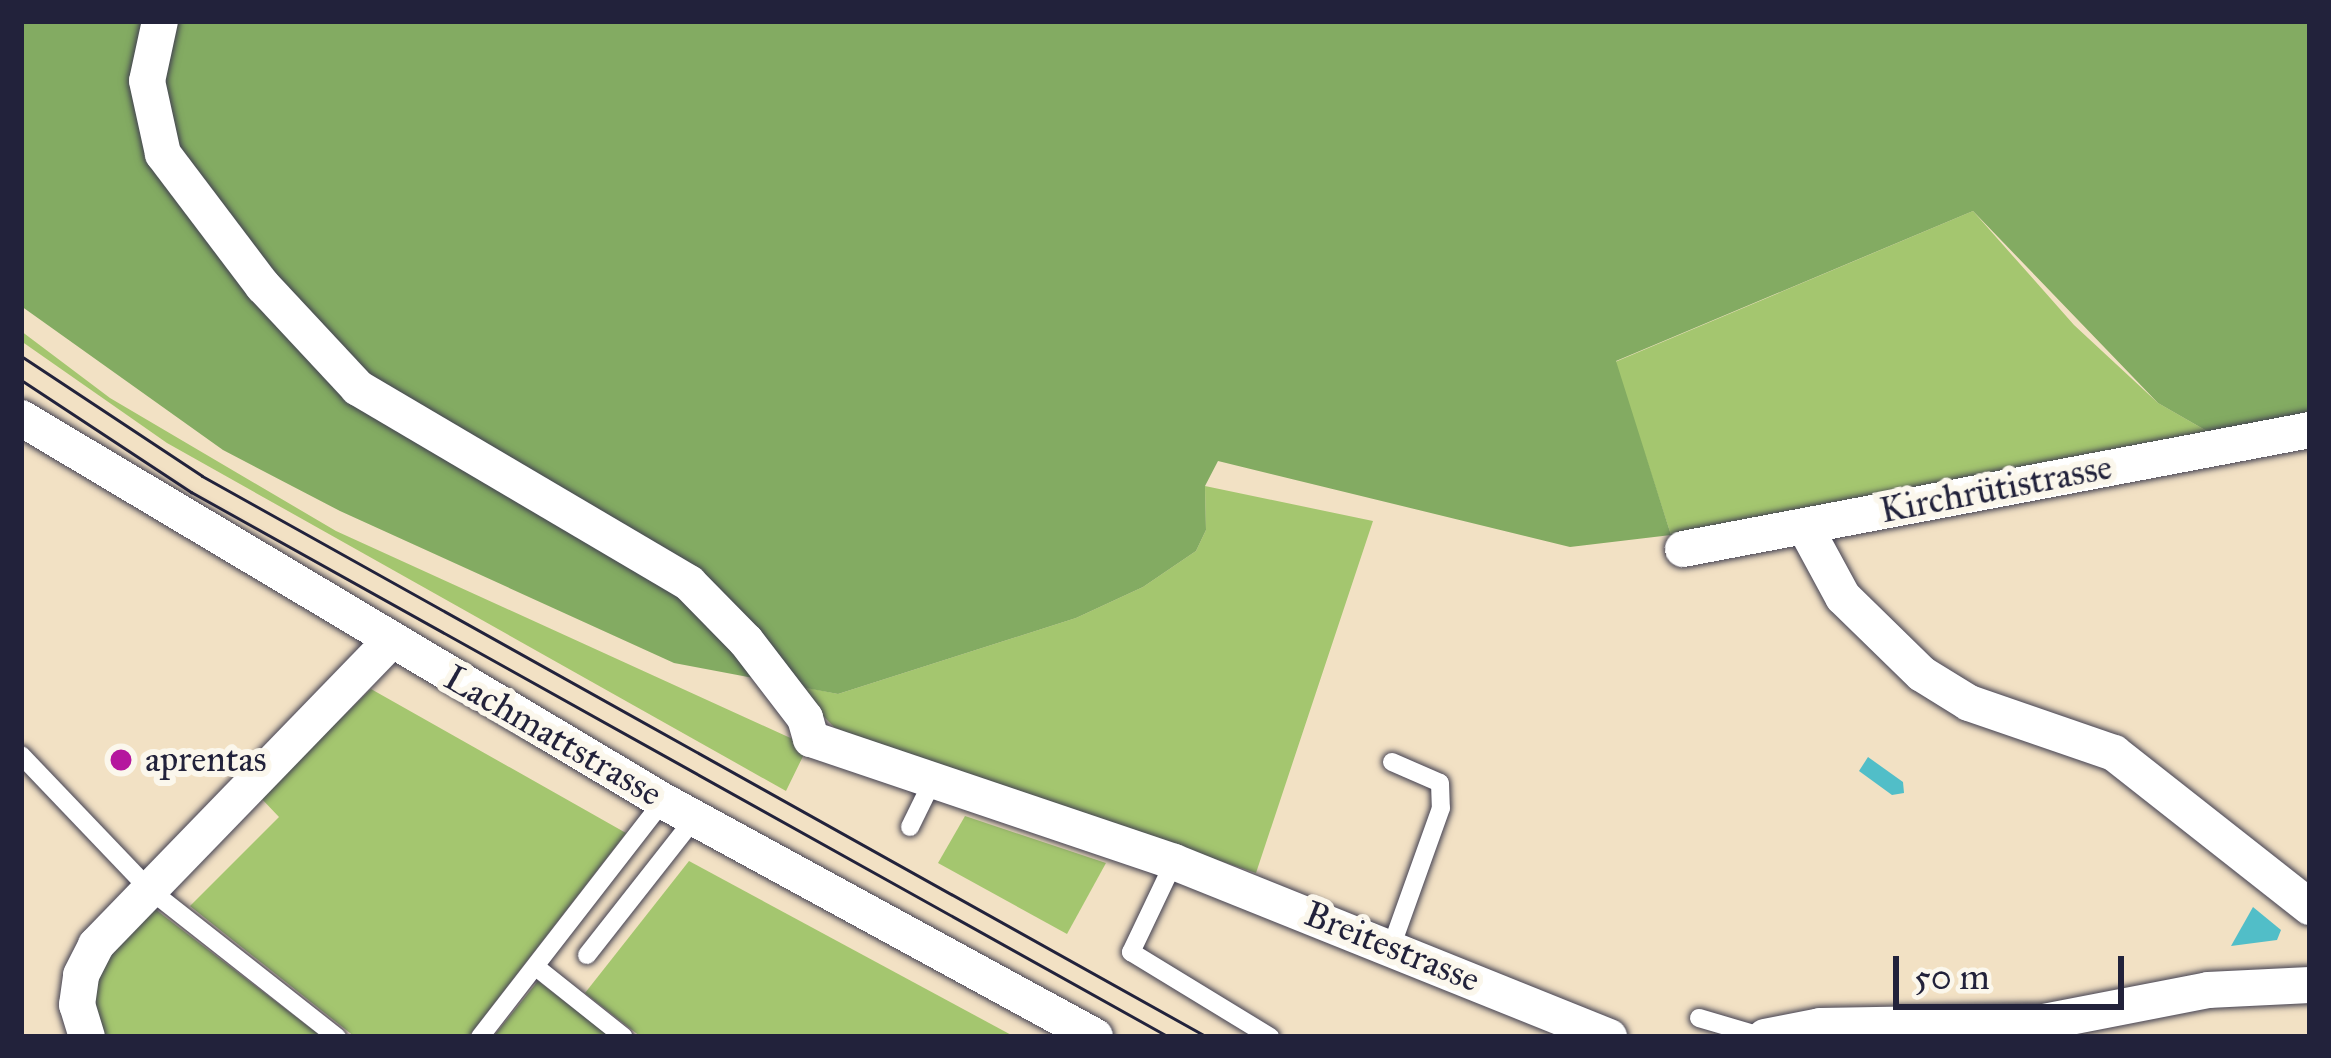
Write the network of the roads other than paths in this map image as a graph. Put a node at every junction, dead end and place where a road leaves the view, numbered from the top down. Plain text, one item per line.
1 (160, 21) edge
2 (21, 418) edge
3 (2310, 430) edge
4 (1805, 527) junction
5 (1683, 549) dead end
6 (390, 642) junction
7 (21, 755) edge
8 (1392, 762) dead end
9 (934, 780) junction
10 (679, 810) junction
11 (910, 827) dead end
12 (1174, 862) junction
13 (150, 890) junction
14 (2310, 907) edge
15 (1392, 945) junction
16 (586, 955) dead end
17 (536, 967) junction
18 (2310, 985) edge
19 (1699, 1018) dead end
20 (87, 1037) edge
21 (337, 1037) edge
22 (480, 1037) edge
23 (624, 1037) edge
24 (1095, 1037) edge
25 (1270, 1037) edge
26 (1610, 1037) edge
27 (1764, 1037) edge

1 - 9 street, Breitestrasse
2 - 6 street, Lachmattstrasse
3 - 4 street, Kirchrütistrasse
4 - 5 street, Kirchrütistrasse
4 - 14 street
6 - 10 street, Lachmattstrasse
6 - 13 street
7 - 13 lane
8 - 15 lane
9 - 11 lane
9 - 12 street, Breitestrasse
10 - 16 lane
10 - 17 lane
10 - 24 street, Lachmattstrasse
12 - 15 street, Breitestrasse
12 - 25 lane
13 - 20 street
13 - 21 lane
15 - 26 street, Breitestrasse
17 - 22 lane
17 - 23 lane
18 - 27 street
19 - 27 lane

